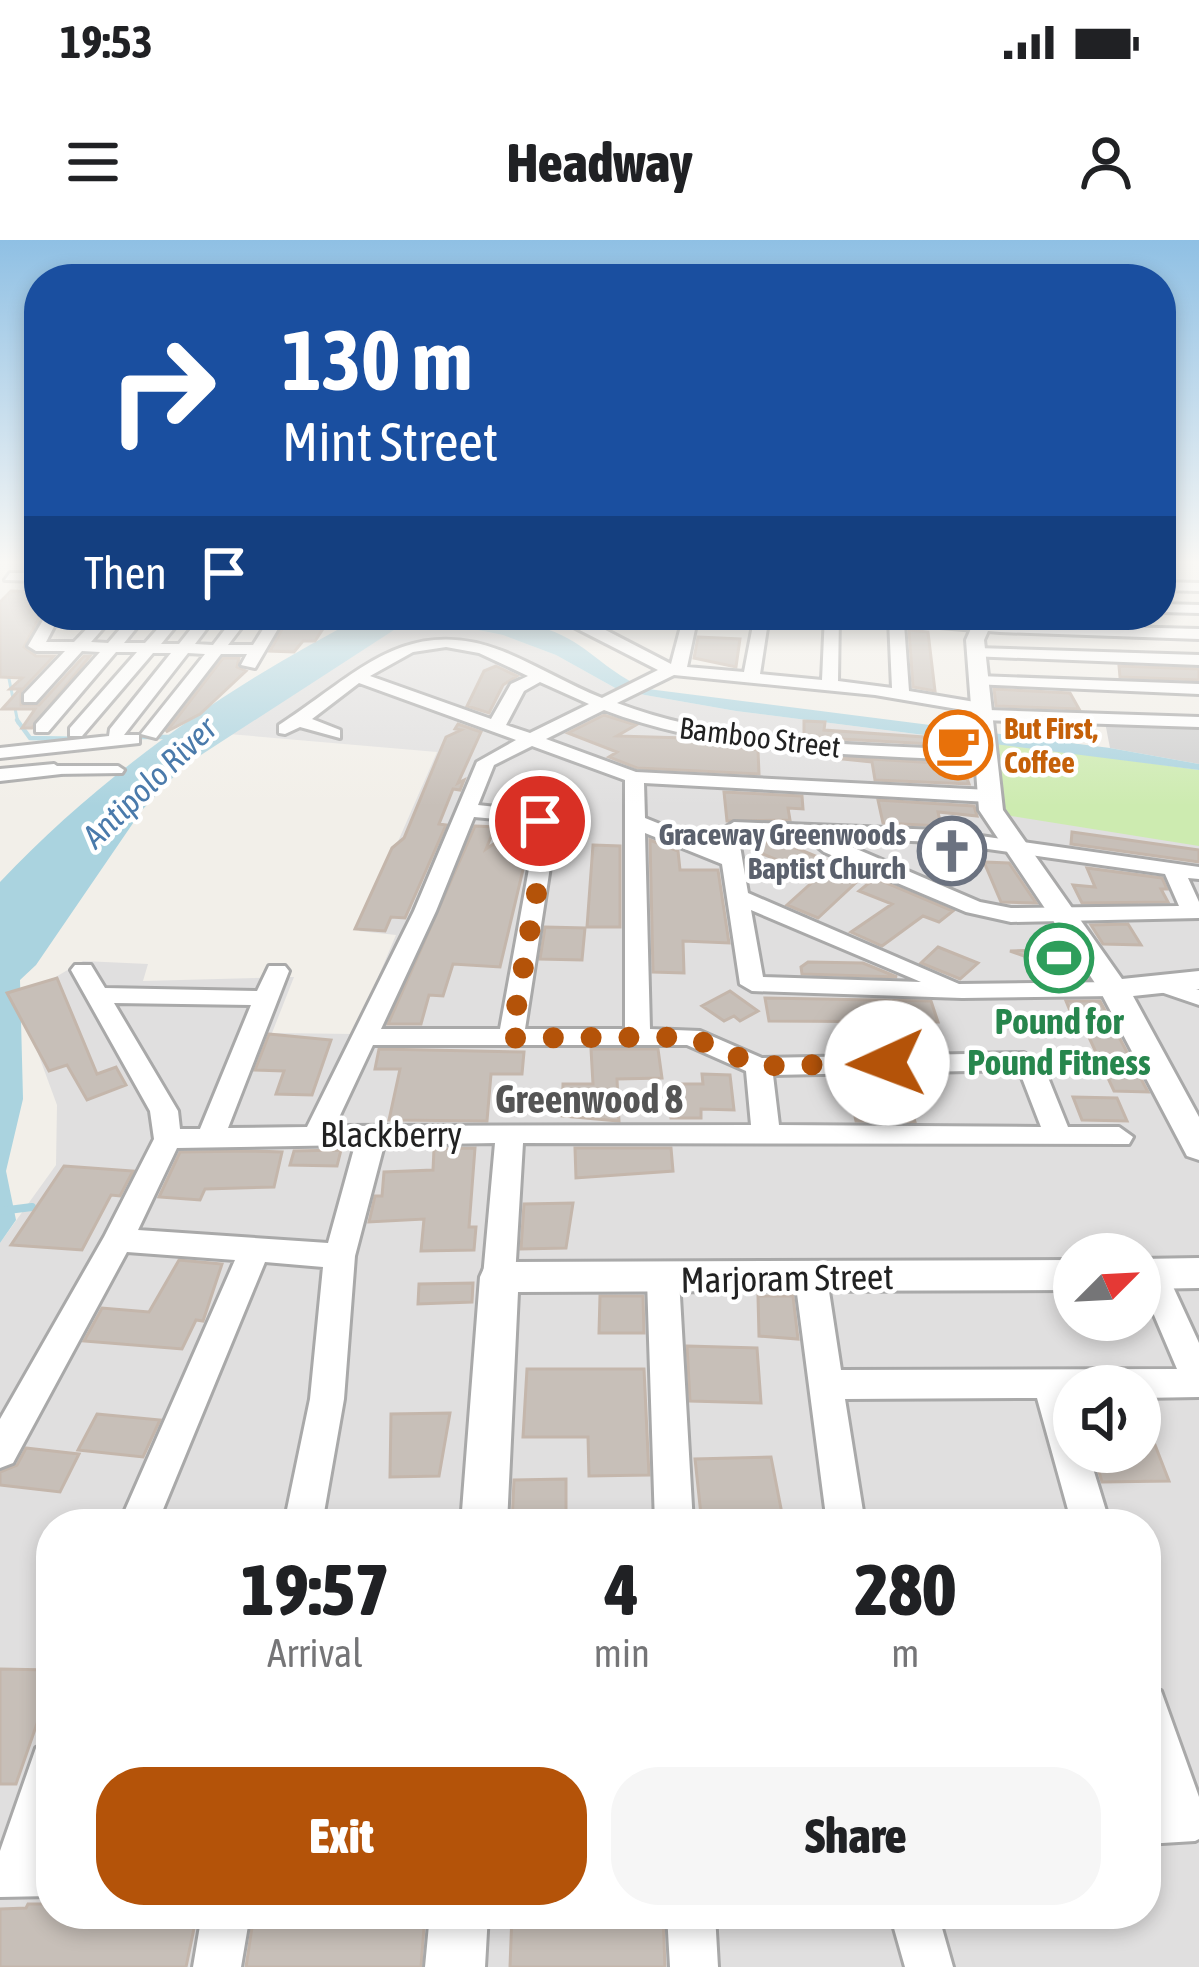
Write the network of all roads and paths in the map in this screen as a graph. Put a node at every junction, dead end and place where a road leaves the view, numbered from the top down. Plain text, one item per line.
1 (35, 646) edge
2 (60, 646) joint
3 (80, 646) junction
4 (150, 646) edge
5 (186, 646) edge
6 (223, 646) edge
7 (260, 646) edge
8 (427, 646) edge
9 (458, 646) edge
10 (627, 646) edge
11 (684, 646) edge
12 (757, 646) edge
13 (831, 646) edge
14 (898, 646) edge
15 (978, 646) edge
16 (113, 647) junction
17 (148, 648) junction
18 (184, 648) junction
19 (220, 650) junction
20 (976, 653) junction
21 (1199, 660) edge
22 (670, 672) junction
23 (542, 675) junction
24 (361, 678) junction
25 (751, 680) junction
26 (978, 681) junction
27 (830, 686) junction
28 (1199, 688) edge
29 (901, 694) junction
30 (30, 698) dead end
31 (602, 702) junction
32 (1199, 722) edge
33 (42, 728) dead end
34 (496, 728) junction
35 (984, 730) junction
36 (76, 732) dead end
37 (116, 733) dead end
38 (334, 734) dead end
39 (530, 740) junction
40 (0, 753) edge
41 (54, 770) joint
42 (118, 770) dead end
43 (0, 775) edge
44 (634, 777) junction
45 (989, 796) junction
46 (465, 810) junction
47 (634, 821) junction
48 (811, 833) junction
49 (1015, 845) junction
50 (730, 860) junction
51 (1173, 869) junction
52 (1199, 873) edge
53 (736, 896) junction
54 (1064, 914) junction
55 (278, 971) dead end
56 (1199, 980) edge
57 (1160, 984) junction
58 (1114, 989) junction
59 (962, 992) junction
60 (266, 998) junction
61 (1199, 998) edge
62 (366, 1037) junction
63 (638, 1037) junction
64 (511, 1038) junction
65 (759, 1066) junction
66 (510, 1133) junction
67 (766, 1133) junction
68 (317, 1135) junction
69 (212, 1136) junction
70 (372, 1136) junction
71 (1058, 1136) junction
72 (1119, 1137) dead end
73 (168, 1139) junction
74 (1199, 1148) edge
75 (118, 1240) junction
76 (256, 1248) junction
77 (340, 1256) junction
78 (1199, 1273) edge
79 (1161, 1274) edge
80 (1053, 1275) edge
81 (499, 1276) junction
82 (811, 1278) junction
83 (663, 1279) junction
84 (1161, 1304) edge
85 (1199, 1381) edge
86 (824, 1385) junction
87 (1050, 1385) junction
88 (0, 1452) edge
89 (144, 1509) edge
90 (307, 1509) edge
91 (485, 1509) edge
92 (673, 1509) edge
93 (844, 1509) edge
94 (1087, 1509) edge
95 (1161, 1764) edge
96 (1175, 1819) edge
97 (36, 1820) edge
98 (22, 1874) edge
99 (224, 1929) edge
100 (458, 1929) edge
101 (692, 1929) edge
102 (918, 1929) edge
103 (218, 1967) edge
104 (455, 1967) edge
105 (694, 1967) edge
106 (929, 1967) edge

1 - 2 street
2 - 3 street
3 - 16 street
3 - 30 street
4 - 17 street
5 - 18 street
6 - 19 street
7 - 19 street
8 - 24 street, Bamboo Street
9 - 23 street, Bamboo Street
10 - 22 street
11 - 22 street
12 - 25 street
13 - 27 street
14 - 29 street
15 - 20 street
16 - 17 street
16 - 33 street
17 - 18 street
17 - 36 street
18 - 19 street
18 - 37 street
19 - 40 street
20 - 21 street
20 - 26 street
22 - 25 street
22 - 31 street
23 - 31 street, Bamboo Street
23 - 34 street
24 - 34 street
24 - 38 street, Bamboo Street
25 - 27 street
26 - 28 street
26 - 35 street
27 - 29 street
29 - 35 street
31 - 35 street, Bamboo Street
31 - 39 street
32 - 35 street
34 - 39 street
35 - 45 street
39 - 44 street
39 - 46 street
41 - 42 street
41 - 43 street
44 - 45 street
44 - 47 street
45 - 49 street
46 - 62 street
46 - 64 street
47 - 50 street
47 - 63 street
48 - 49 street
48 - 50 street
48 - 54 street
49 - 51 street
49 - 54 street
50 - 53 street
51 - 52 street
51 - 54 street
53 - 59 street
53 - 59 street
54 - 58 street
55 - 60 street
56 - 57 street
57 - 58 street
57 - 61 street
58 - 59 street
58 - 74 street
60 - 69 street
60 - 73 street
62 - 64 street
62 - 68 street
63 - 64 street
63 - 65 street
65 - 67 street
65 - 71 street
66 - 67 street, Blackberry
66 - 70 street, Blackberry
66 - 81 street
67 - 71 street, Blackberry
68 - 69 street, Blackberry
68 - 70 street, Blackberry
69 - 73 street, Blackberry
70 - 77 street
71 - 72 street, Blackberry
73 - 75 street
75 - 76 street
75 - 88 street
76 - 77 street
76 - 89 street
77 - 90 street
78 - 79 street
80 - 82 street, Marjoram Street
81 - 83 street, Marjoram Street
81 - 91 street
82 - 83 street, Marjoram Street
82 - 86 street
83 - 92 street
84 - 85 street
85 - 87 street
86 - 87 street
86 - 93 street
87 - 94 street
95 - 96 street
97 - 98 street
99 - 103 street
100 - 104 street
101 - 105 street
102 - 106 street

